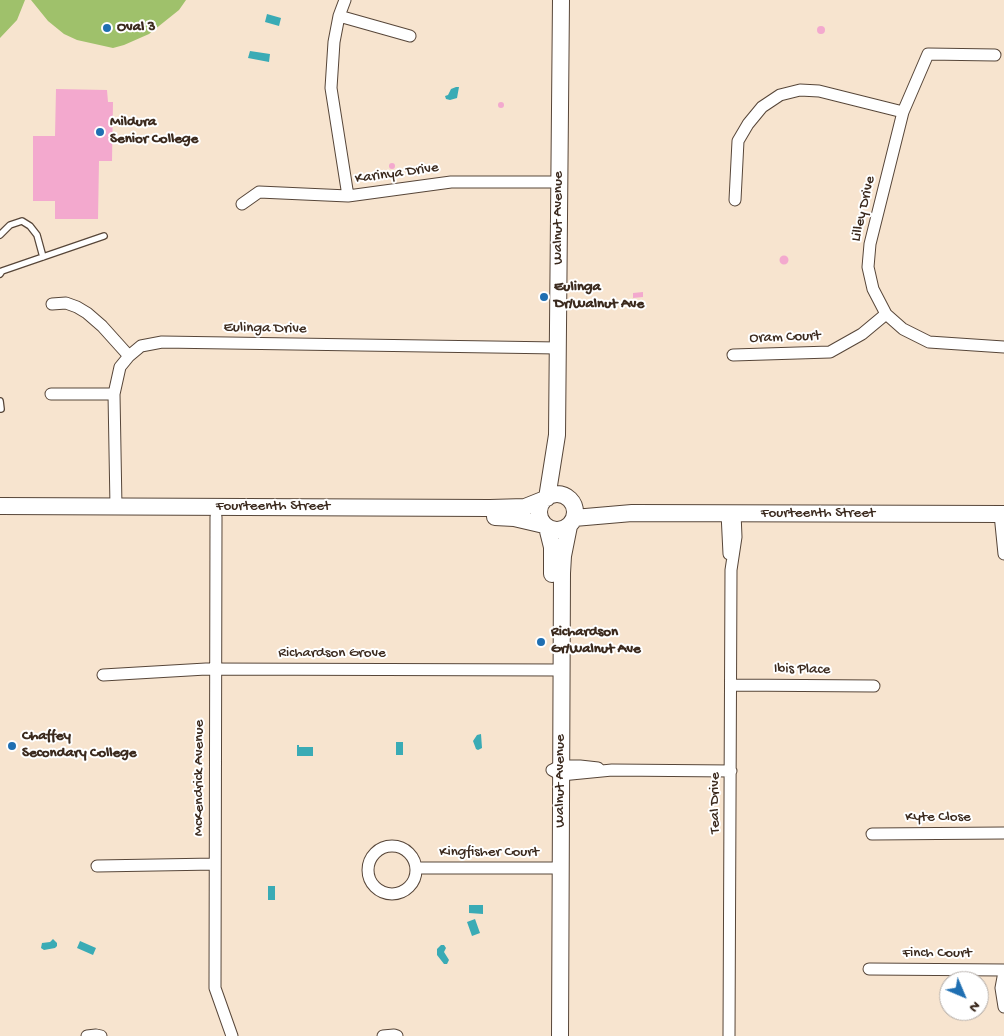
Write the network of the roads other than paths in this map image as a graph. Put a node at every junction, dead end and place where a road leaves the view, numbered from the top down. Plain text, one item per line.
1 (345, 0) edge
2 (561, 0) edge
3 (339, 16) junction
4 (410, 36) dead end
5 (995, 55) dead end
6 (903, 112) junction
7 (559, 182) junction
8 (348, 196) junction
9 (735, 200) dead end
10 (242, 204) dead end
11 (0, 234) edge
12 (104, 236) dead end
13 (43, 257) junction
14 (0, 274) edge
15 (52, 304) dead end
16 (886, 314) junction
17 (1004, 347) edge
18 (558, 348) junction
19 (129, 356) junction
20 (733, 356) dead end
21 (51, 394) dead end
22 (114, 394) junction
23 (0, 401) edge
24 (1, 409) edge
25 (557, 435) junction
26 (546, 498) junction
27 (0, 506) edge
28 (116, 507) junction
29 (571, 512) junction
30 (731, 514) junction
31 (1002, 514) edge
32 (0, 516) edge
33 (216, 517) junction
34 (546, 526) junction
35 (1004, 554) edge
36 (216, 669) junction
37 (557, 670) junction
38 (103, 675) dead end
39 (731, 685) junction
40 (874, 686) dead end
41 (558, 770) junction
42 (731, 771) junction
43 (1004, 833) edge
44 (872, 834) dead end
45 (215, 864) junction
46 (97, 866) dead end
47 (416, 868) junction
48 (556, 868) junction
49 (869, 969) dead end
50 (1004, 971) edge
51 (1004, 1007) edge
52 (87, 1036) edge
53 (101, 1036) edge
54 (232, 1036) edge
55 (383, 1036) edge
56 (398, 1036) edge
57 (551, 1036) edge
58 (560, 1036) edge
59 (729, 1036) edge

1 - 3 street
2 - 7 street, Walnut Avenue
3 - 4 street
3 - 8 street
5 - 6 street, Lilley Drive
6 - 9 street
6 - 16 street, Lilley Drive
7 - 8 street, Karinya Drive
7 - 18 street, Walnut Avenue
8 - 10 street, Karinya Drive
11 - 13 lane
12 - 13 lane
13 - 14 lane
15 - 19 street
16 - 17 street, Lilley Drive
16 - 20 street, Oram Court
18 - 19 street, Eulinga Drive
18 - 25 street, Walnut Avenue
19 - 22 street
21 - 22 street
22 - 28 street
23 - 24 lane
25 - 26 street, Walnut Avenue
25 - 29 street, Walnut Avenue
26 - 28 street, Fourteenth Street
26 - 29 street
26 - 34 street
27 - 28 street, Fourteenth Street
29 - 30 street, Fourteenth Street
29 - 34 street
29 - 37 street, Walnut Avenue
30 - 31 street, Fourteenth Street
30 - 39 street, Teal Drive
31 - 35 street
32 - 33 street, Fourteenth Street
33 - 34 street, Fourteenth Street
33 - 36 street, McKendrick Avenue
34 - 37 street, Walnut Avenue
36 - 37 street, Richardson Grove
36 - 38 street, Richardson Grove
36 - 45 street, McKendrick Avenue
37 - 41 street, Walnut Avenue
39 - 40 street, Ibis Place
39 - 42 street, Teal Drive
41 - 42 street
41 - 48 street, Walnut Avenue
42 - 59 street, Teal Drive
43 - 44 street, Kyte Close
45 - 46 street
45 - 54 street, McKendrick Avenue
47 - 47 street
47 - 48 street, Kingfisher Court
48 - 57 street, Walnut Avenue
48 - 58 street, Walnut Avenue
49 - 50 street, Finch Court
50 - 51 street
52 - 53 street
55 - 56 street

